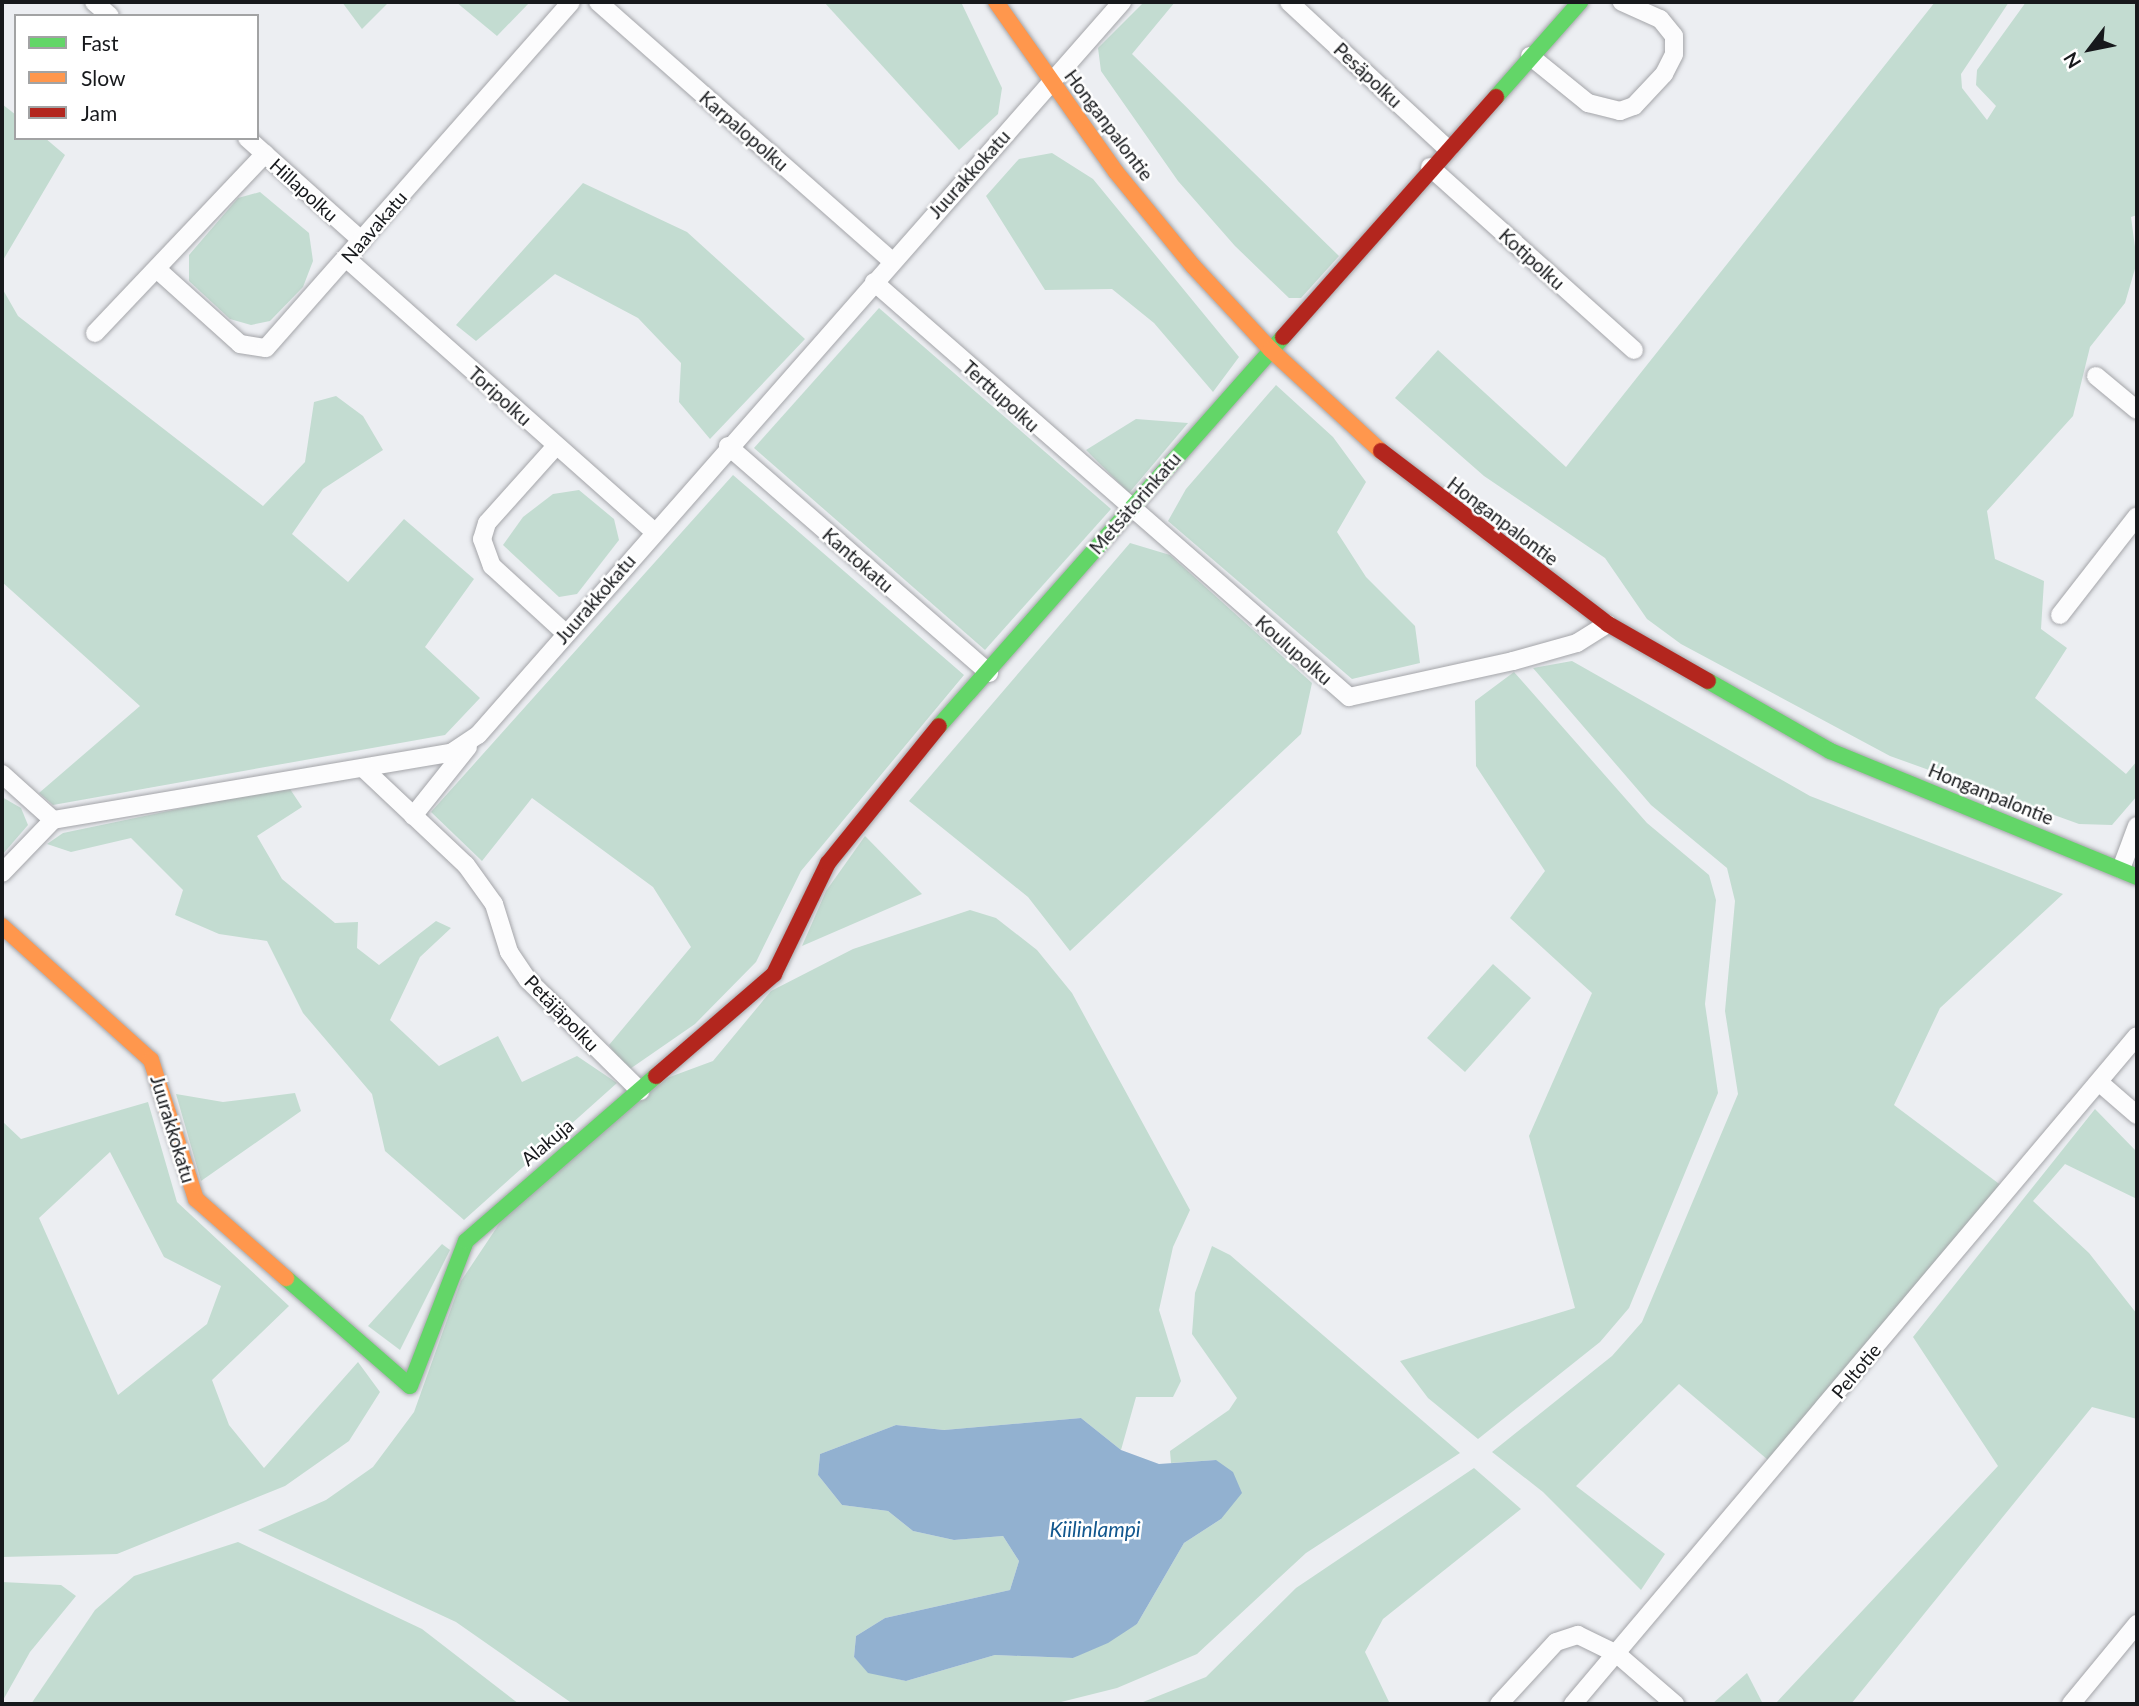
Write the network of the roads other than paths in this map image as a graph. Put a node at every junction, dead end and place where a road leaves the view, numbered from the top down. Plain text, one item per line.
1 (94, 2) edge
2 (571, 2) edge
3 (597, 2) edge
4 (996, 2) edge
5 (1122, 2) edge
6 (1289, 2) edge
7 (1580, 2) edge
8 (1622, 2) edge
9 (108, 14) edge
10 (1530, 56) junction
11 (1051, 83) junction
12 (249, 140) edge
13 (1448, 149) junction
14 (265, 154) junction
15 (1430, 167) junction
16 (362, 241) junction
17 (347, 259) junction
18 (891, 260) junction
19 (159, 271) junction
20 (874, 282) junction
21 (95, 333) dead end
22 (1271, 350) junction
23 (1634, 350) dead end
24 (2096, 376) dead end
25 (2137, 410) edge
26 (556, 446) junction
27 (728, 446) junction
28 (1129, 509) junction
29 (2137, 516) edge
30 (653, 531) junction
31 (2060, 615) dead end
32 (1608, 624) junction
33 (565, 633) junction
34 (989, 673) junction
35 (478, 735) junction
36 (363, 768) junction
37 (2, 774) edge
38 (413, 816) junction
39 (53, 820) junction
40 (2137, 826) edge
41 (2120, 869) junction
42 (2, 873) edge
43 (2137, 877) edge
44 (2, 926) edge
45 (774, 974) joint
46 (2137, 1036) edge
47 (2100, 1083) junction
48 (640, 1091) junction
49 (2137, 1115) edge
50 (410, 1386) joint
51 (2137, 1624) edge
52 (1617, 1654) junction
53 (1499, 1704) edge
54 (1573, 1704) edge
55 (1675, 1704) edge
56 (2071, 1704) edge

1 - 9 street
2 - 16 street, Naavakatu
3 - 18 street, Karpalopolku
4 - 11 street, Honganpalontie
5 - 11 street
6 - 13 street, Pesäpolku
7 - 10 street, Metsätorinkatu
8 - 10 street
10 - 13 street, Metsätorinkatu
11 - 18 street, Juurakkokatu
11 - 22 street, Honganpalontie
12 - 14 street, Hillapolku
13 - 15 street, Metsätorinkatu
14 - 16 street, Hillapolku
14 - 19 street
15 - 22 street, Metsätorinkatu
15 - 23 street, Kotipolku
16 - 17 street, Naavakatu
17 - 19 street, Naavakatu
17 - 26 street, Toripolku
18 - 20 street, Juurakkokatu
19 - 21 street
20 - 27 street, Juurakkokatu
20 - 28 street, Terttupolku
22 - 28 street, Metsätorinkatu
22 - 32 street, Honganpalontie
24 - 25 street
26 - 30 street, Toripolku
26 - 33 street
27 - 30 street, Juurakkokatu
27 - 34 street, Kantokatu
28 - 32 street, Koulupolku
28 - 34 street, Metsätorinkatu
29 - 31 street
30 - 33 street, Juurakkokatu
32 - 41 street, Honganpalontie
33 - 35 street, Juurakkokatu
34 - 45 street, Metsätorinkatu
35 - 36 street, Juurakkokatu
35 - 38 street
36 - 38 street, Petäjäpolku
36 - 39 street, Juurakkokatu
37 - 39 street
38 - 48 street, Petäjäpolku
39 - 42 street
40 - 41 street
41 - 43 street, Honganpalontie
44 - 50 street, Juurakkokatu
45 - 48 street, Alakuja
46 - 47 street, Peltotie
47 - 49 street
47 - 52 street, Peltotie
48 - 50 street, Alakuja
51 - 56 street
52 - 53 street
52 - 54 street, Peltotie
52 - 55 street

